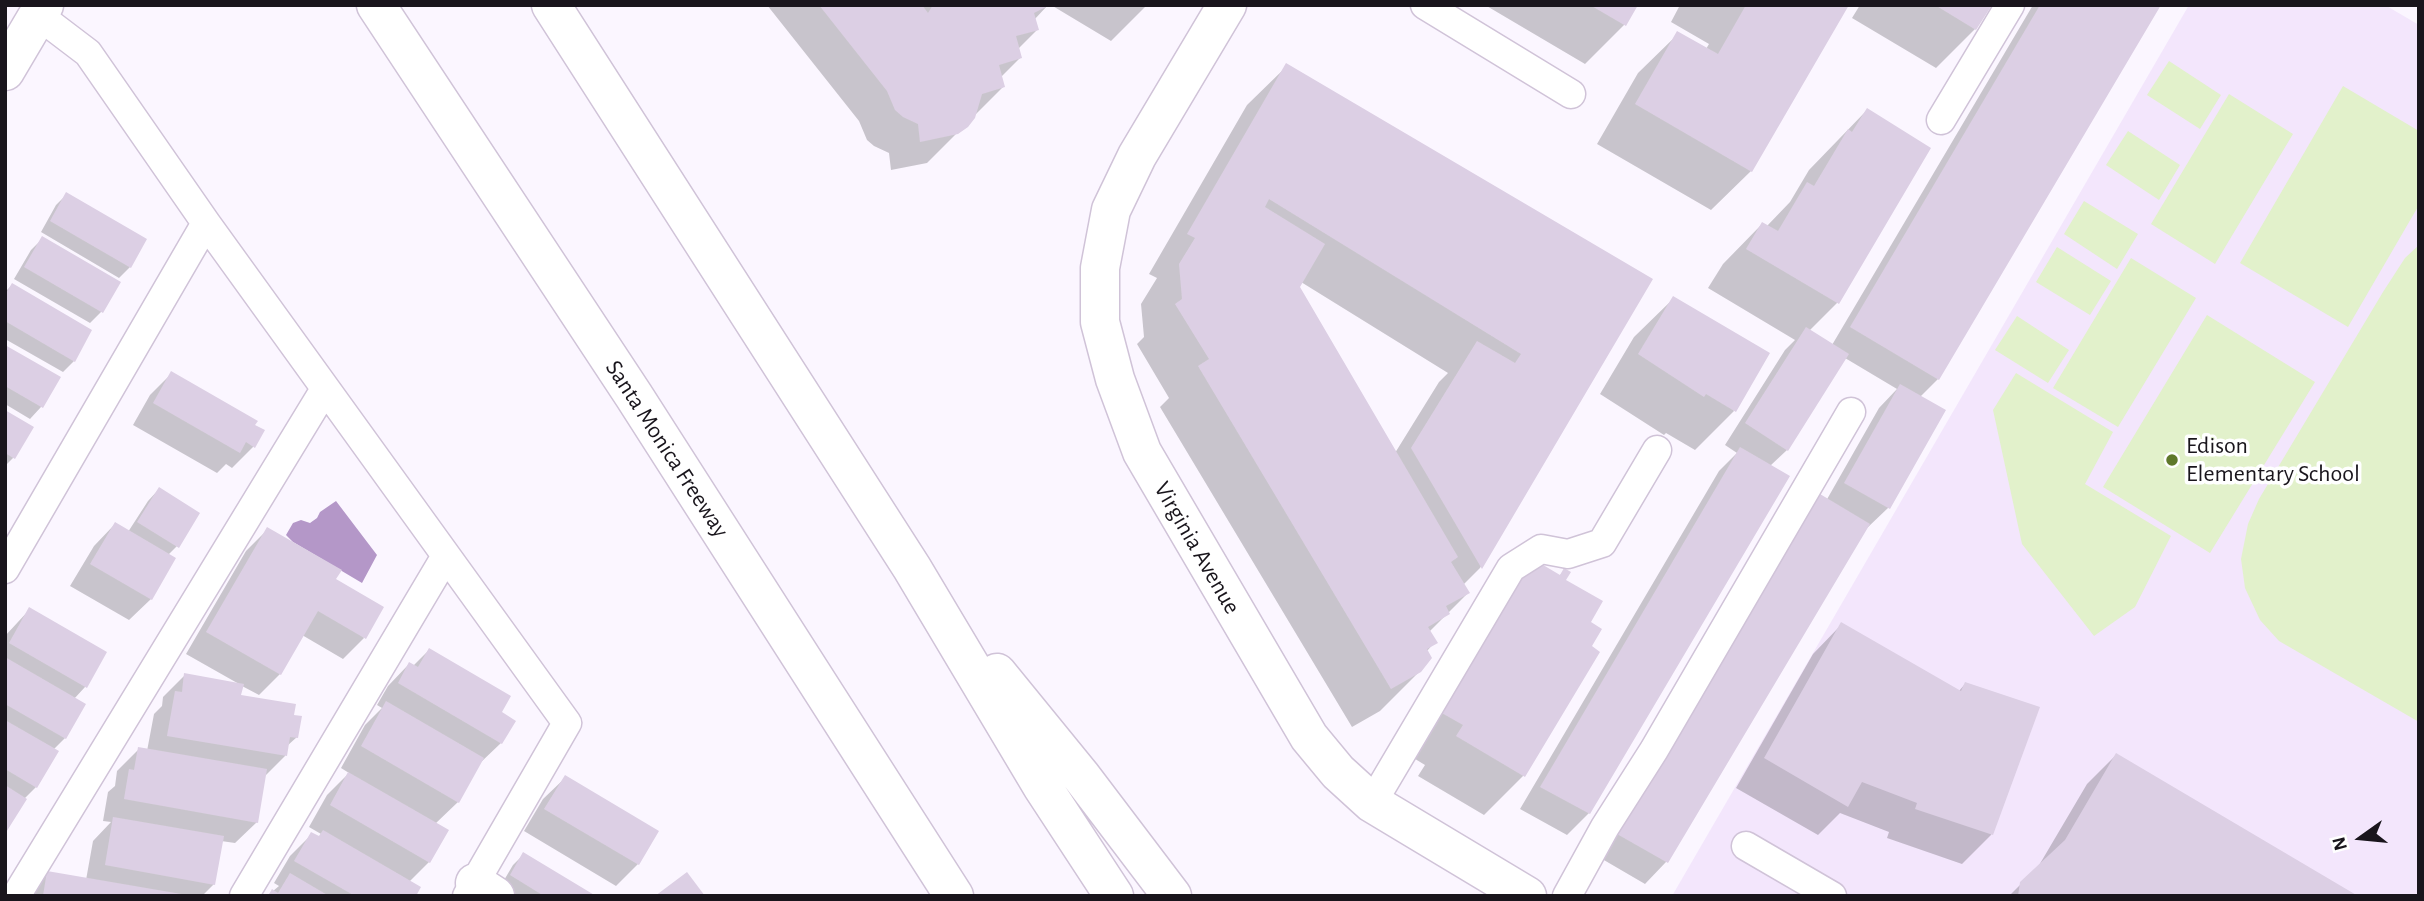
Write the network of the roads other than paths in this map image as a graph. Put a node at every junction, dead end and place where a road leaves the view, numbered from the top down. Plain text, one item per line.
1 (376, 5) edge
2 (551, 5) edge
3 (1227, 5) edge
4 (1425, 5) edge
5 (2010, 5) edge
6 (36, 9) edge
7 (5, 71) edge
8 (1571, 94) dead end
9 (1941, 120) dead end
10 (206, 223) junction
11 (325, 389) junction
12 (1851, 412) dead end
13 (1657, 450) dead end
14 (446, 556) junction
15 (912, 568) junction
16 (5, 569) edge
17 (1373, 803) junction
18 (1746, 846) dead end
19 (950, 891) edge
20 (479, 892) edge
21 (16, 896) edge
22 (244, 896) edge
23 (1114, 896) edge
24 (1172, 896) edge
25 (1527, 896) edge
26 (1567, 896) edge
27 (1832, 896) edge

1 - 19 main road, Santa Monica Freeway
2 - 15 main road
3 - 17 main road, Virginia Avenue
4 - 8 lane
5 - 9 lane
6 - 7 main road
6 - 10 lane
10 - 11 lane
10 - 16 lane
11 - 14 lane
11 - 21 lane
12 - 26 lane
13 - 17 lane
14 - 20 lane
14 - 22 lane
15 - 23 main road
15 - 24 main road
17 - 25 main road, Virginia Avenue
18 - 27 lane

